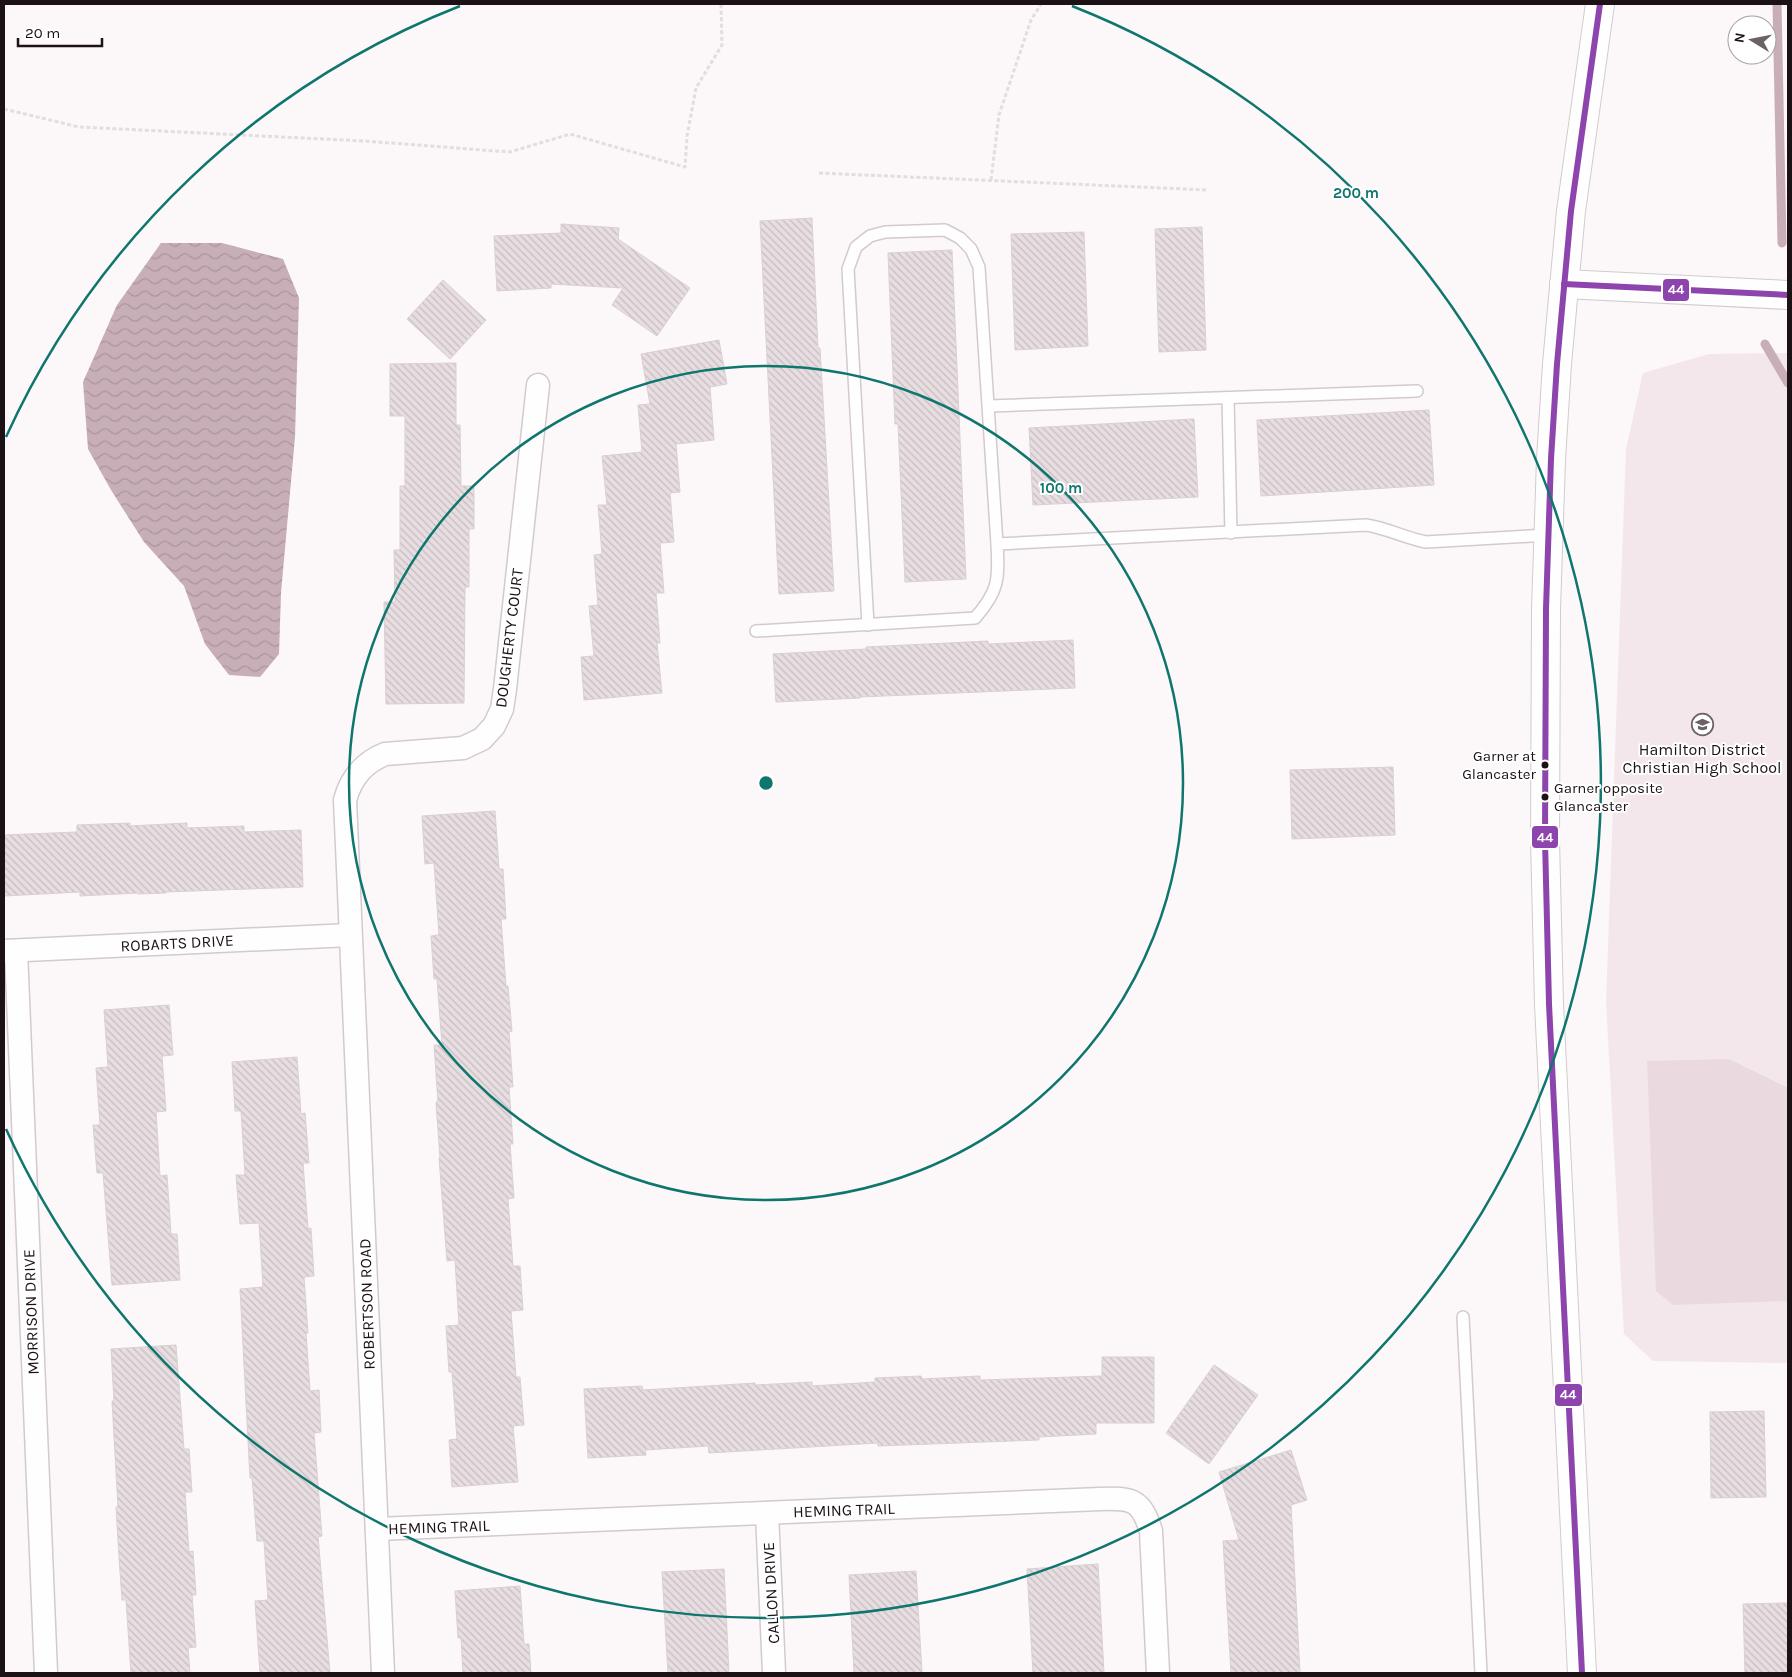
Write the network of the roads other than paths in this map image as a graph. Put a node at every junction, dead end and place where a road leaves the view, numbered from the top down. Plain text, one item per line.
1 (1600, 4) edge
2 (1564, 284) junction
3 (1788, 295) edge
4 (538, 385) dead end
5 (1417, 391) dead end
6 (1228, 398) junction
7 (989, 406) junction
8 (1231, 533) junction
9 (1548, 535) junction
10 (997, 544) junction
11 (868, 625) junction
12 (756, 631) dead end
13 (350, 935) junction
14 (10, 951) edge
15 (1463, 1317) dead end
16 (767, 1513) junction
17 (376, 1529) junction
18 (46, 1673) edge
19 (383, 1673) edge
20 (774, 1673) edge
21 (1158, 1673) edge
22 (1481, 1673) edge
23 (1582, 1673) edge

1 - 2 main road
2 - 3 main road
2 - 9 main road
4 - 13 street, DOUGHERTY COURT
5 - 6 lane
6 - 7 lane
6 - 8 lane
7 - 10 lane
7 - 11 lane
8 - 9 lane
8 - 10 lane
9 - 23 main road
10 - 11 lane
11 - 12 lane
13 - 14 street, ROBARTS DRIVE
13 - 17 street, ROBERTSON ROAD
14 - 18 street, MORRISON DRIVE
15 - 22 lane
16 - 17 street, HEMING TRAIL
16 - 20 street, CALLON DRIVE
16 - 21 street, HEMING TRAIL
17 - 19 street, ROBERTSON ROAD

